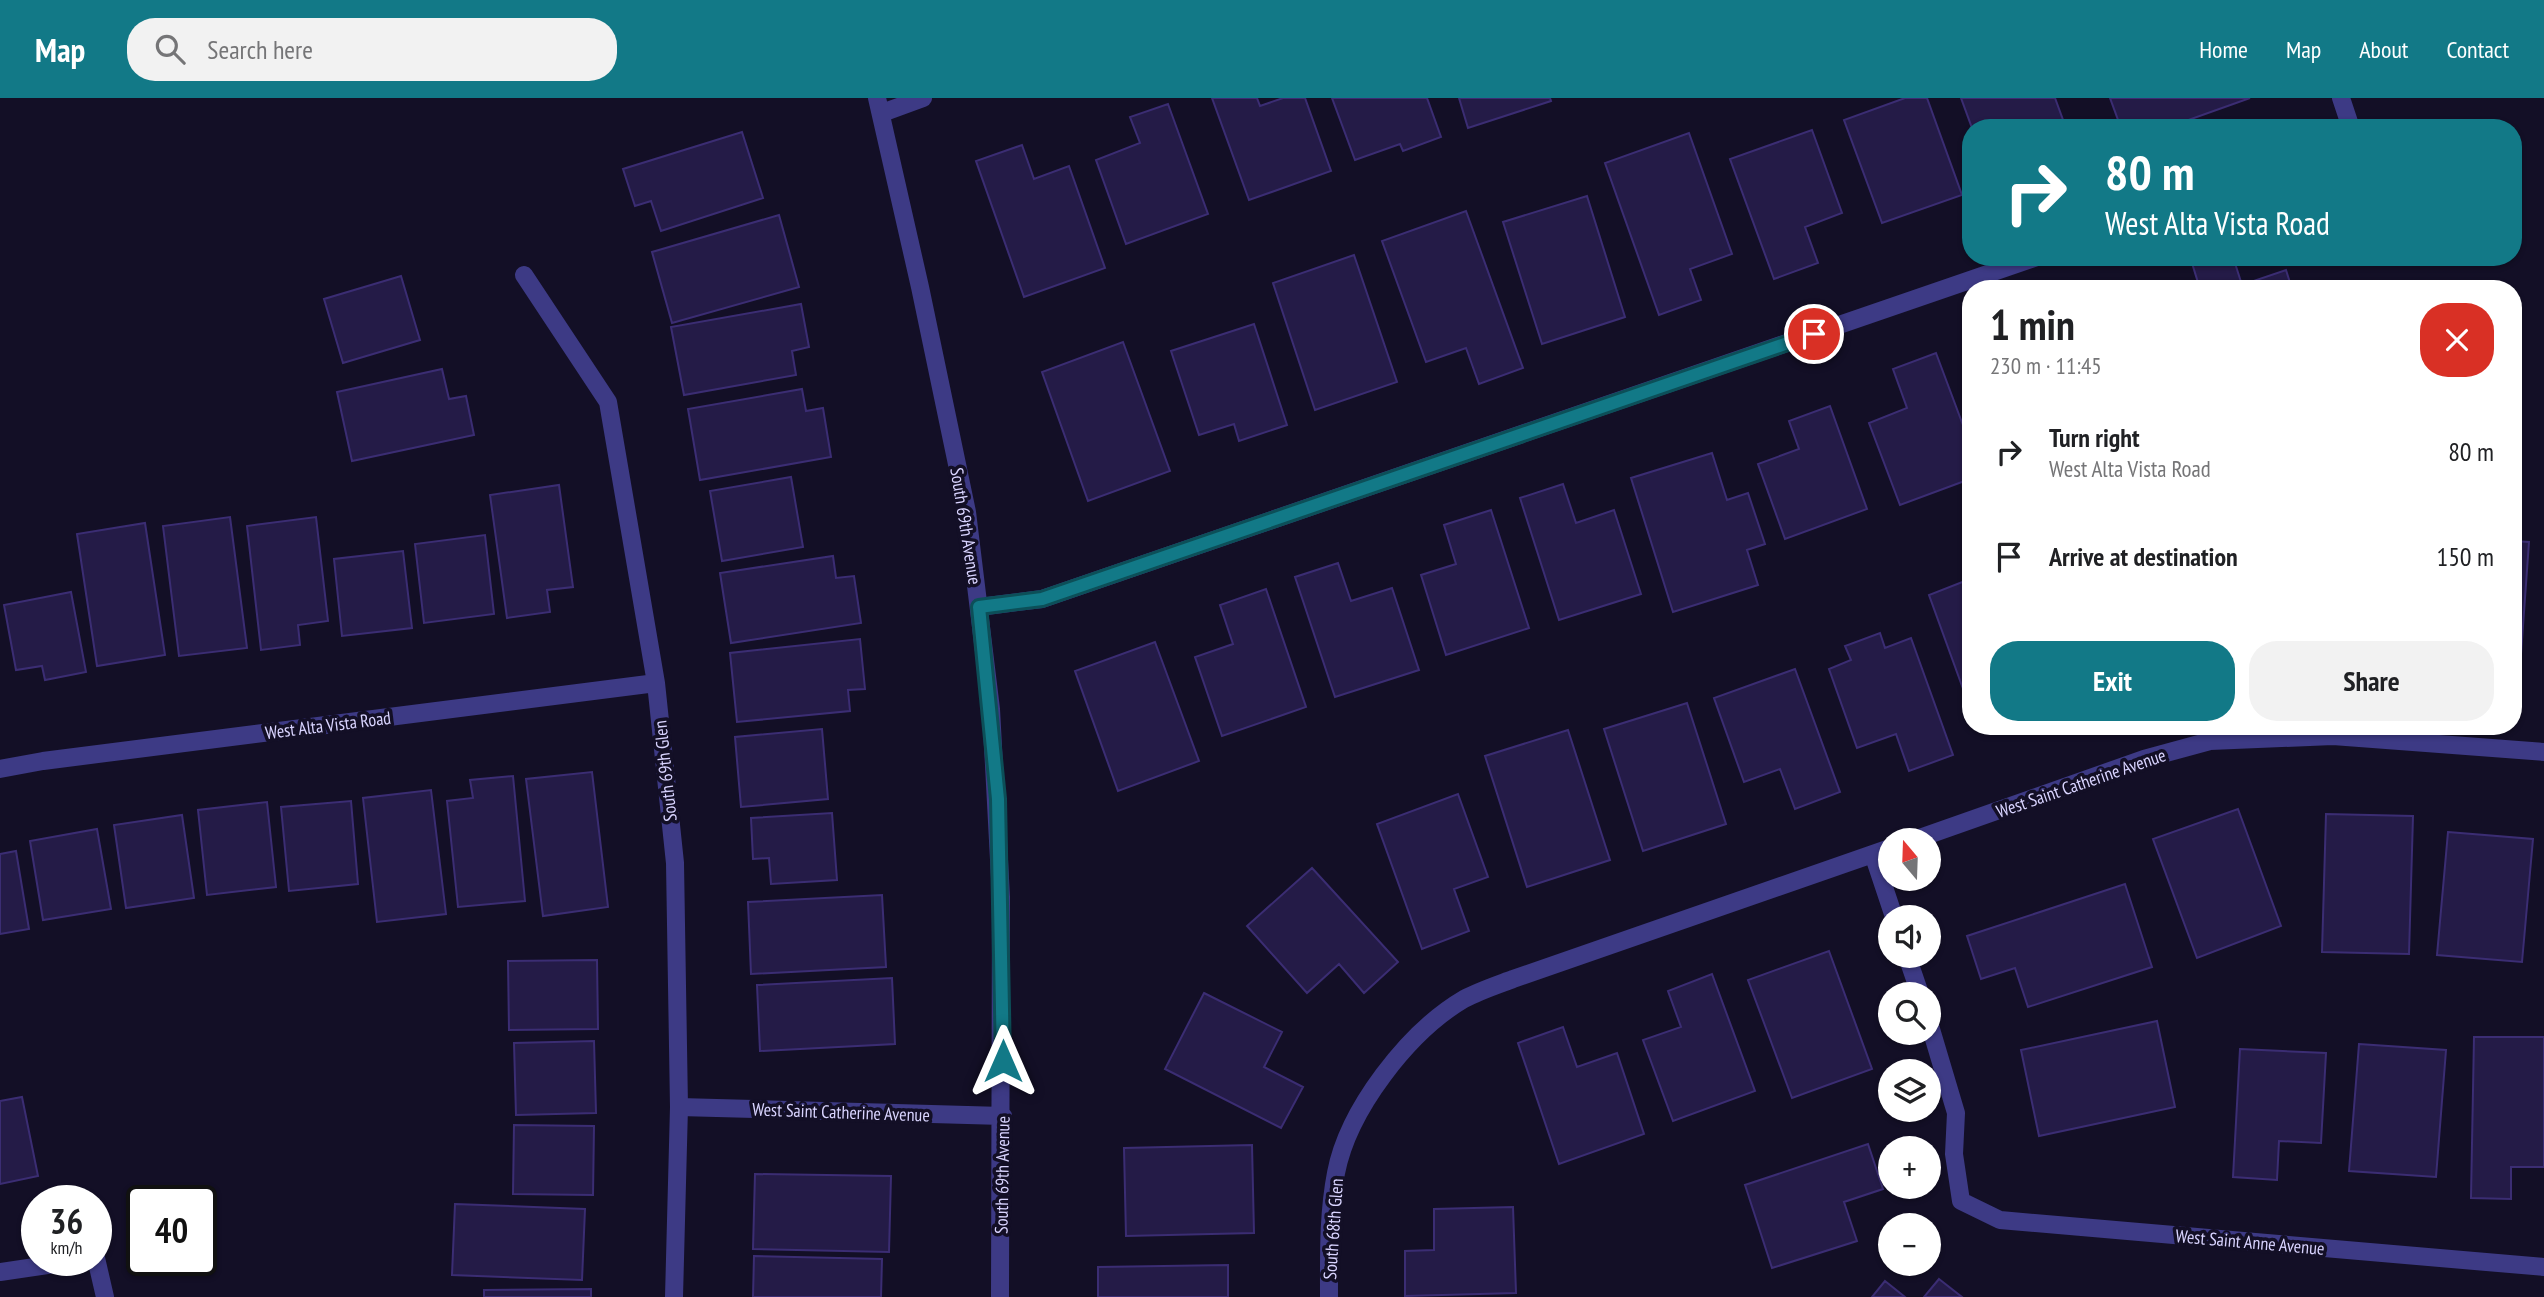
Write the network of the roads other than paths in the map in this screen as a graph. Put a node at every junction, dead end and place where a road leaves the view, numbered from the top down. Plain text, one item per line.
1 (923, 98) edge
2 (2341, 98) edge
3 (879, 105) edge
4 (2348, 119) edge
5 (2011, 266) edge
6 (523, 275) dead end
7 (1970, 280) edge
8 (1962, 283) edge
9 (979, 607) junction
10 (656, 683) junction
11 (2544, 752) edge
12 (0, 769) edge
13 (1941, 830) edge
14 (1878, 852) edge
15 (1936, 1045) edge
16 (679, 1107) junction
17 (1003, 1116) junction
18 (2544, 1267) edge
19 (21, 1269) edge
20 (0, 1272) edge
21 (98, 1276) edge
22 (105, 1297) edge
23 (674, 1297) edge
24 (1000, 1297) edge
25 (1329, 1297) edge

1 - 3 street
2 - 4 street
3 - 9 street, South 69th Avenue
5 - 7 street
6 - 10 street, South 69th Glen
8 - 9 street
9 - 17 street, South 69th Avenue
10 - 12 street, West Alta Vista Road
10 - 16 street, South 69th Glen
11 - 13 street, West Saint Catherine Avenue
14 - 25 street, South 68th Glen
15 - 18 street, West Saint Anne Avenue
16 - 17 street, West Saint Catherine Avenue
16 - 23 street, South 69th Glen
17 - 24 street, South 69th Avenue
19 - 20 street
21 - 22 street

